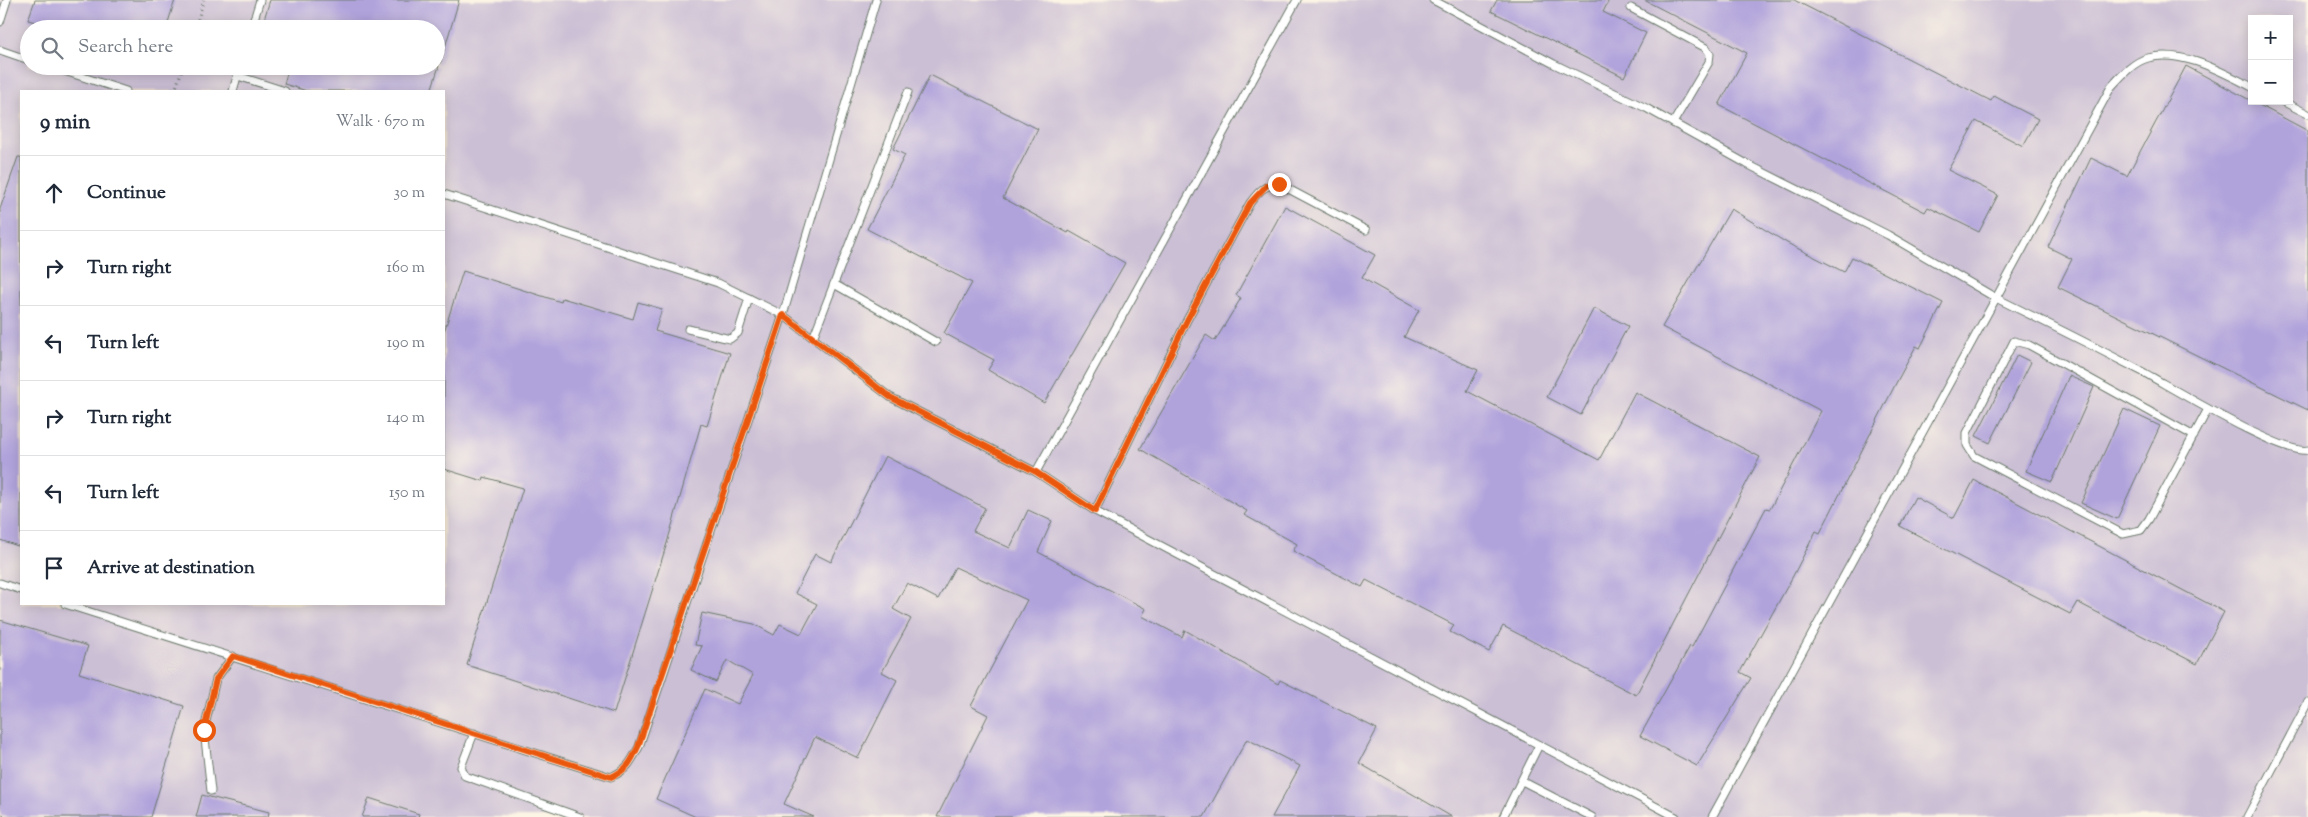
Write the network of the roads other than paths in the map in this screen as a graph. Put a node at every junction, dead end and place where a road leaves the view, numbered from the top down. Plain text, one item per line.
1 (8, 0) edge
2 (260, 0) edge
3 (876, 0) edge
4 (1297, 0) edge
5 (1433, 0) edge
6 (1631, 8) dead end
7 (254, 20) edge
8 (0, 22) edge
9 (0, 50) edge
10 (20, 57) edge
11 (77, 75) edge
12 (238, 76) joint
13 (2248, 85) edge
14 (123, 90) edge
15 (233, 90) edge
16 (282, 90) edge
17 (908, 92) dead end
18 (2290, 105) edge
19 (2308, 114) edge
20 (1673, 123) junction
21 (445, 194) edge
22 (1366, 230) dead end
23 (834, 284) junction
24 (749, 298) junction
25 (1996, 298) junction
26 (783, 315) junction
27 (688, 329) dead end
28 (813, 338) junction
29 (936, 342) dead end
30 (2208, 409) junction
31 (2194, 436) junction
32 (2308, 450) edge
33 (1036, 472) junction
34 (1095, 511) junction
35 (0, 583) edge
36 (20, 590) edge
37 (68, 605) edge
38 (233, 656) junction
39 (2308, 702) edge
40 (474, 733) junction
41 (1539, 745) junction
42 (1522, 781) junction
43 (210, 791) dead end
44 (580, 817) edge
45 (1503, 817) edge
46 (1592, 817) edge
47 (1676, 817) edge
48 (1712, 817) edge
49 (2247, 817) edge

1 - 8 lane
2 - 7 lane
3 - 26 lane
4 - 33 lane
5 - 20 lane
6 - 20 lane
9 - 10 lane
11 - 14 lane
12 - 15 lane
12 - 16 lane
13 - 25 lane
17 - 23 lane
18 - 19 lane
20 - 25 lane
21 - 24 lane
22 - 34 lane
23 - 28 lane
23 - 29 lane
24 - 26 lane
24 - 27 lane
25 - 30 lane
25 - 48 lane
26 - 28 lane
26 - 40 lane
28 - 33 lane
30 - 31 lane
30 - 32 lane
31 - 31 lane
33 - 34 lane
34 - 41 lane
35 - 36 lane
37 - 38 lane
38 - 40 lane
38 - 43 lane
39 - 49 lane
40 - 44 lane
41 - 42 lane
41 - 47 lane
42 - 45 lane
42 - 46 lane

